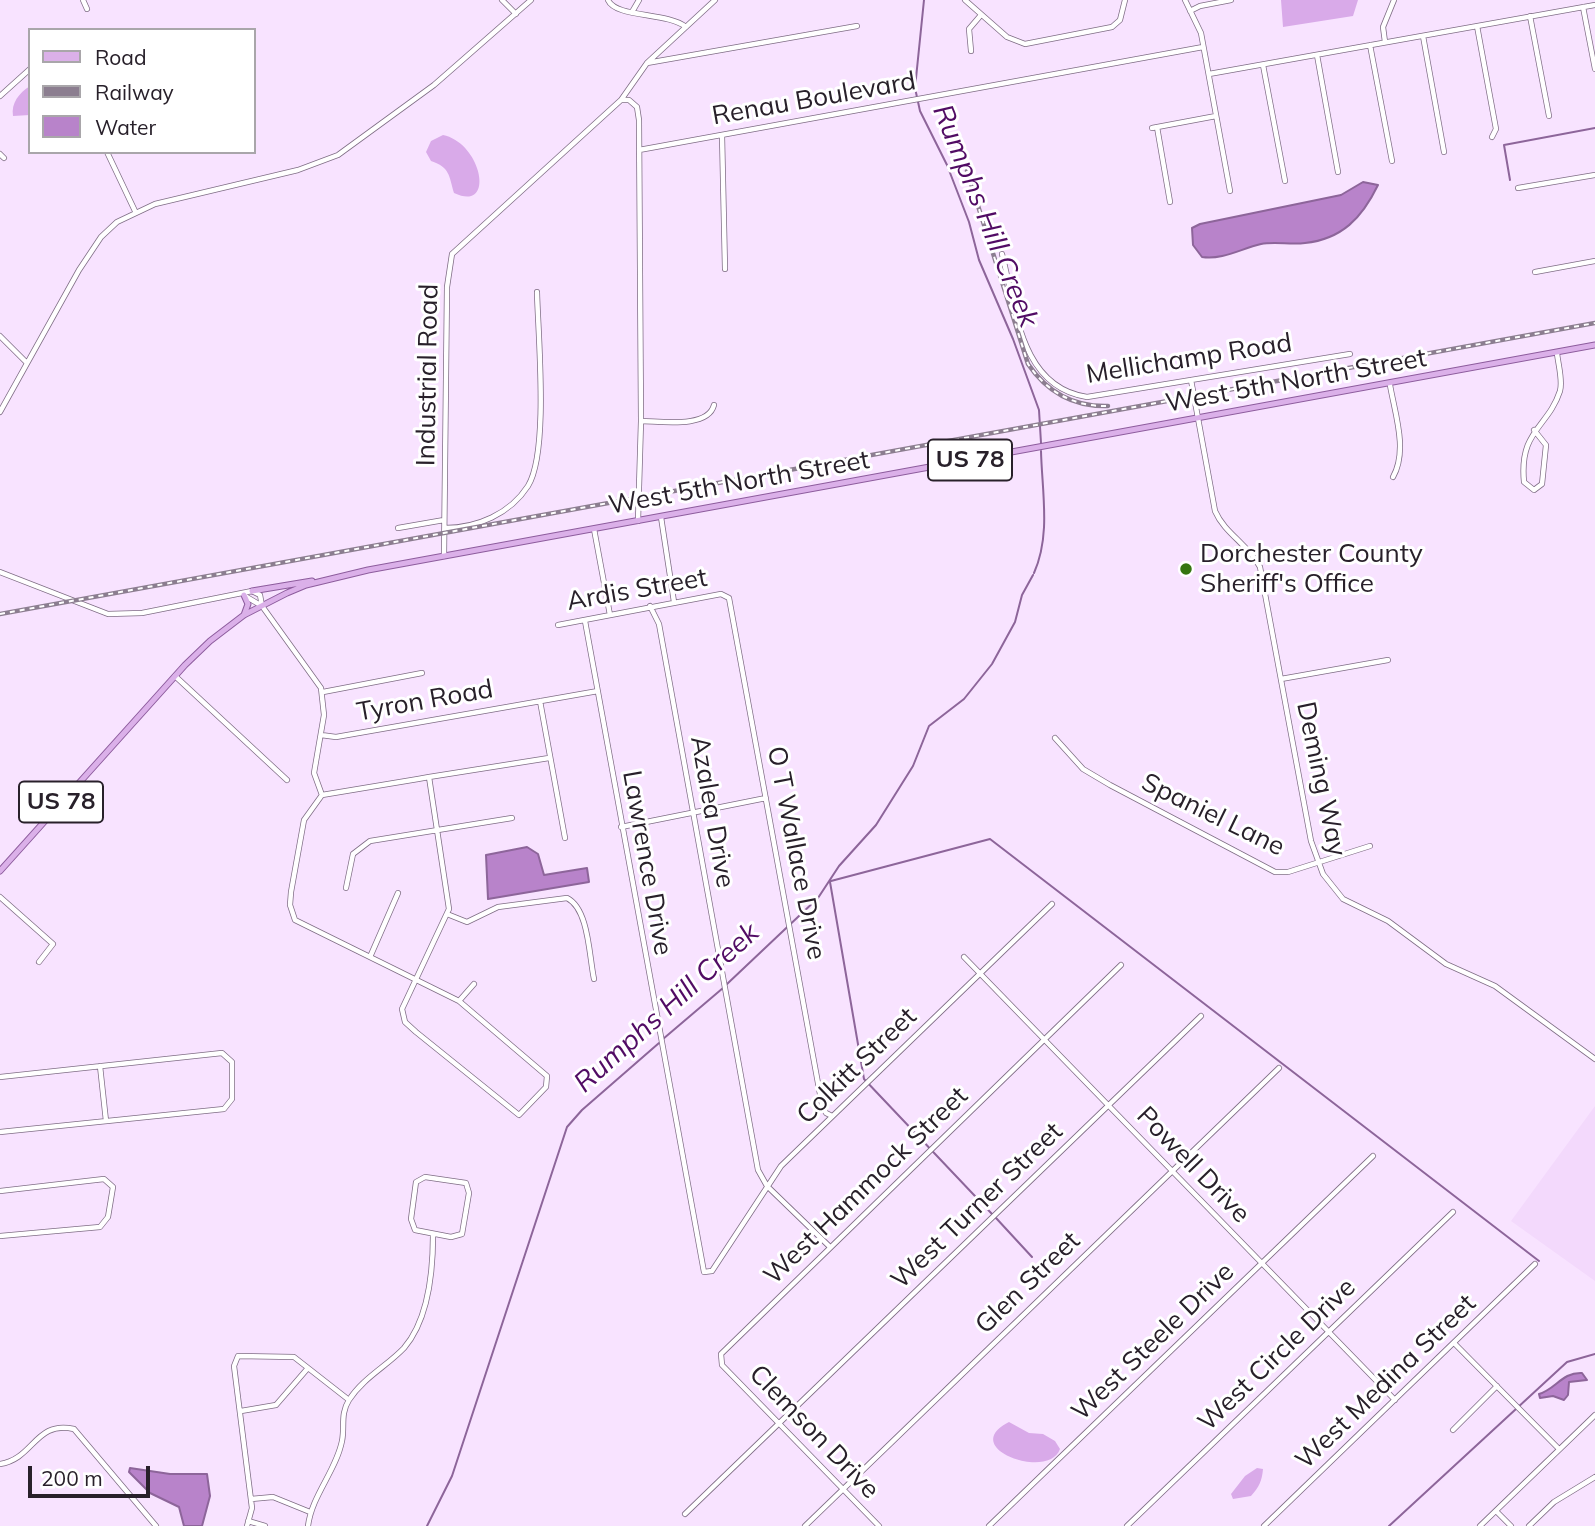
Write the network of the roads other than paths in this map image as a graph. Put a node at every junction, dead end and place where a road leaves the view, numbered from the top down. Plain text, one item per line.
1 (83, 0) edge
2 (502, 0) edge
3 (531, 0) edge
4 (608, 0) edge
5 (639, 0) edge
6 (715, 0) edge
7 (965, 0) edge
8 (1125, 0) edge
9 (1185, 0) edge
10 (1231, 0) edge
11 (1394, 0) edge
12 (1595, 5) edge
13 (1583, 7) junction
14 (87, 9) dead end
15 (1190, 11) junction
16 (632, 12) junction
17 (516, 14) junction
18 (981, 15) junction
19 (1530, 16) junction
20 (857, 26) dead end
21 (1477, 26) junction
22 (686, 27) junction
23 (1423, 36) junction
24 (1385, 42) junction
25 (1370, 45) junction
26 (1203, 47) junction
27 (971, 51) dead end
28 (1317, 55) junction
29 (647, 64) junction
30 (1263, 65) junction
31 (1595, 69) edge
32 (28, 71) edge
33 (1209, 75) junction
34 (0, 96) edge
35 (621, 100) junction
36 (1216, 116) junction
37 (1549, 116) dead end
38 (722, 135) junction
39 (1492, 137) dead end
40 (639, 150) junction
41 (1444, 152) dead end
42 (108, 154) edge
43 (1392, 161) dead end
44 (1338, 172) dead end
45 (1595, 175) edge
46 (1285, 181) dead end
47 (1518, 188) dead end
48 (1230, 191) dead end
49 (1170, 202) dead end
50 (135, 211) junction
51 (1002, 254) dead end
52 (1595, 261) edge
53 (724, 269) dead end
54 (1535, 272) dead end
55 (537, 292) dead end
56 (0, 336) edge
57 (1595, 345) edge
58 (1557, 353) junction
59 (1350, 354) dead end
60 (27, 363) junction
61 (1191, 380) junction
62 (1390, 385) junction
63 (714, 405) dead end
64 (0, 412) edge
65 (1198, 419) junction
66 (640, 421) junction
67 (1534, 430) junction
68 (1392, 477) dead end
69 (661, 517) junction
70 (444, 520) junction
71 (638, 521) junction
72 (398, 528) dead end
73 (445, 528) junction
74 (594, 529) junction
75 (444, 556) junction
76 (0, 572) edge
77 (315, 583) junction
78 (252, 591) junction
79 (244, 595) junction
80 (724, 595) joint
81 (230, 596) junction
82 (674, 602) junction
83 (262, 606) junction
84 (650, 606) junction
85 (244, 615) junction
86 (610, 615) junction
87 (585, 621) junction
88 (558, 625) dead end
89 (1388, 660) dead end
90 (422, 673) dead end
91 (175, 676) junction
92 (1280, 679) junction
93 (598, 691) junction
94 (323, 692) junction
95 (537, 701) junction
96 (321, 735) junction
97 (1055, 738) dead end
98 (549, 758) junction
99 (429, 776) junction
100 (287, 780) dead end
101 (322, 795) junction
102 (766, 798) junction
103 (693, 814) junction
104 (512, 818) dead end
105 (621, 827) junction
106 (437, 831) junction
107 (565, 838) dead end
108 (1370, 846) dead end
109 (1316, 861) junction
110 (0, 871) edge
111 (345, 888) dead end
112 (398, 894) dead end
113 (0, 897) edge
114 (1052, 904) dead end
115 (447, 914) junction
116 (370, 957) junction
117 (964, 957) dead end
118 (39, 962) dead end
119 (1121, 965) dead end
120 (982, 974) junction
121 (416, 979) junction
122 (594, 979) dead end
123 (474, 984) dead end
124 (459, 1001) junction
125 (1201, 1016) dead end
126 (1046, 1040) junction
127 (1595, 1059) edge
128 (100, 1066) junction
129 (1279, 1068) dead end
130 (0, 1077) edge
131 (1109, 1105) junction
132 (833, 1116) junction
133 (106, 1121) junction
134 (0, 1132) edge
135 (1373, 1156) dead end
136 (1172, 1171) junction
137 (767, 1186) junction
138 (0, 1191) edge
139 (1453, 1212) dead end
140 (433, 1235) junction
141 (0, 1236) edge
142 (830, 1247) junction
143 (1262, 1264) junction
144 (1535, 1264) dead end
145 (709, 1273) joint
146 (1328, 1332) junction
147 (1454, 1343) junction
148 (722, 1365) joint
149 (308, 1368) junction
150 (1497, 1386) junction
151 (349, 1400) junction
152 (1395, 1401) junction
153 (241, 1411) junction
154 (1595, 1415) edge
155 (779, 1423) junction
156 (1453, 1430) dead end
157 (1559, 1450) junction
158 (0, 1464) edge
159 (1595, 1477) edge
160 (843, 1489) junction
161 (251, 1500) junction
162 (1496, 1511) junction
163 (310, 1512) junction
164 (685, 1514) dead end
165 (248, 1524) edge
166 (156, 1526) edge
167 (265, 1526) edge
168 (308, 1526) edge
169 (805, 1526) edge
170 (878, 1526) edge
171 (989, 1526) edge
172 (1127, 1526) edge
173 (1264, 1526) edge
174 (1480, 1526) edge
175 (1511, 1526) edge
176 (1530, 1526) edge

1 - 14 street
2 - 17 street
3 - 17 street
4 - 16 street
5 - 16 street
6 - 22 street, Industrial Road
7 - 18 street
8 - 18 street
9 - 15 street
10 - 15 street
11 - 24 street
12 - 13 street
13 - 19 street
13 - 31 street
15 - 26 street
16 - 22 street
17 - 50 street
18 - 27 street
19 - 21 street
19 - 37 street
20 - 29 street
21 - 23 street
21 - 39 street
22 - 29 street, Industrial Road
23 - 24 street
23 - 41 street
24 - 25 street
25 - 28 street
25 - 43 street
26 - 33 street
26 - 38 street, Renau Boulevard
28 - 30 street
28 - 44 street
29 - 35 street, Industrial Road
30 - 33 street
30 - 46 street
32 - 34 street
33 - 36 street
35 - 40 street
35 - 70 street, Industrial Road
36 - 48 street
36 - 49 street
38 - 40 street, Renau Boulevard
38 - 53 street
40 - 66 street
42 - 50 street
45 - 47 street
50 - 60 street
51 - 61 street, Mellichamp Road
52 - 54 street
55 - 73 street
56 - 60 street
57 - 58 main road, West 5th North Street / US 78
58 - 62 main road, West 5th North Street / US 78
58 - 67 street
59 - 61 street, Mellichamp Road
60 - 64 street
61 - 65 street, Deming Way
62 - 65 main road, West 5th North Street / US 78
62 - 68 street
63 - 66 street
65 - 69 main road, West 5th North Street / US 78
65 - 92 street, Deming Way
66 - 71 street
67 - 67 street
69 - 71 main road, West 5th North Street / US 78
69 - 82 street
70 - 72 street
70 - 73 street, Industrial Road
71 - 74 main road, West 5th North Street / US 78
73 - 75 street, Industrial Road
74 - 75 main road, West 5th North Street / US 78
74 - 86 street
75 - 77 main road, West 5th North Street / US 78
76 - 81 street
77 - 78 main road
77 - 83 main road, West 5th North Street / US 78
78 - 81 street
78 - 83 street
79 - 81 street
79 - 83 street
79 - 85 main road
80 - 82 street, Ardis Street
80 - 102 street, O T Wallace Drive
82 - 84 street, Ardis Street
83 - 85 main road, West 5th North Street / US 78
83 - 94 street
84 - 86 street, Ardis Street
84 - 103 street, Azalea Drive
85 - 91 main road, West 5th North Street / US 78
86 - 87 street, Ardis Street
87 - 88 street, Ardis Street
87 - 93 street, Lawrence Drive
89 - 92 street
90 - 94 street
91 - 100 street
91 - 110 main road, West 5th North Street / US 78
92 - 109 street, Deming Way
93 - 95 street, Tyron Road
93 - 105 street, Lawrence Drive
94 - 96 street
95 - 96 street, Tyron Road
95 - 98 street
96 - 101 street
97 - 109 street, Spaniel Lane
98 - 99 street
98 - 107 street
99 - 101 street
99 - 106 street
101 - 116 street
102 - 103 street
102 - 132 street, O T Wallace Drive
103 - 105 street
103 - 137 street, Azalea Drive
104 - 106 street
105 - 145 street, Lawrence Drive
106 - 111 street
106 - 115 street
108 - 109 street, Spaniel Lane
109 - 127 street, Deming Way
112 - 116 street
113 - 118 street
114 - 120 street, Colkitt Street
115 - 121 street
115 - 122 street
116 - 121 street
117 - 120 street, Powell Drive
119 - 126 street, West Hammock Street
120 - 126 street, Powell Drive
120 - 132 street, Colkitt Street
121 - 124 street
121 - 124 street
123 - 124 street
125 - 131 street, West Turner Street
126 - 131 street, Powell Drive
126 - 142 street, West Hammock Street
128 - 130 street
128 - 133 street
128 - 133 street
129 - 136 street, Glen Street
131 - 136 street, Powell Drive
131 - 155 street, West Turner Street
132 - 137 street, Colkitt Street
133 - 134 street
135 - 143 street, West Steele Drive
136 - 143 street, Powell Drive
136 - 160 street, Glen Street
137 - 142 street, Azalea Drive
137 - 145 street, Colkitt Street
138 - 141 street
139 - 146 street, West Circle Drive
140 - 140 street
140 - 151 street
142 - 148 street, West Hammock Street
143 - 146 street, Powell Drive
143 - 171 street, West Steele Drive
144 - 147 street, West Medina Street
146 - 152 street, Powell Drive
146 - 172 street, West Circle Drive
147 - 150 street
147 - 152 street, West Medina Street
148 - 155 street, Clemson Drive
149 - 151 street
149 - 153 street
149 - 153 street
150 - 156 street
150 - 157 street
151 - 163 street
152 - 173 street, West Medina Street
153 - 161 street
154 - 157 street
155 - 160 street, Clemson Drive
155 - 164 street, West Turner Street
157 - 162 street
158 - 166 street
159 - 176 street
160 - 169 street, Glen Street
160 - 170 street, Clemson Drive
161 - 163 street
161 - 165 street
162 - 174 street
162 - 175 street
163 - 168 street
165 - 167 street

